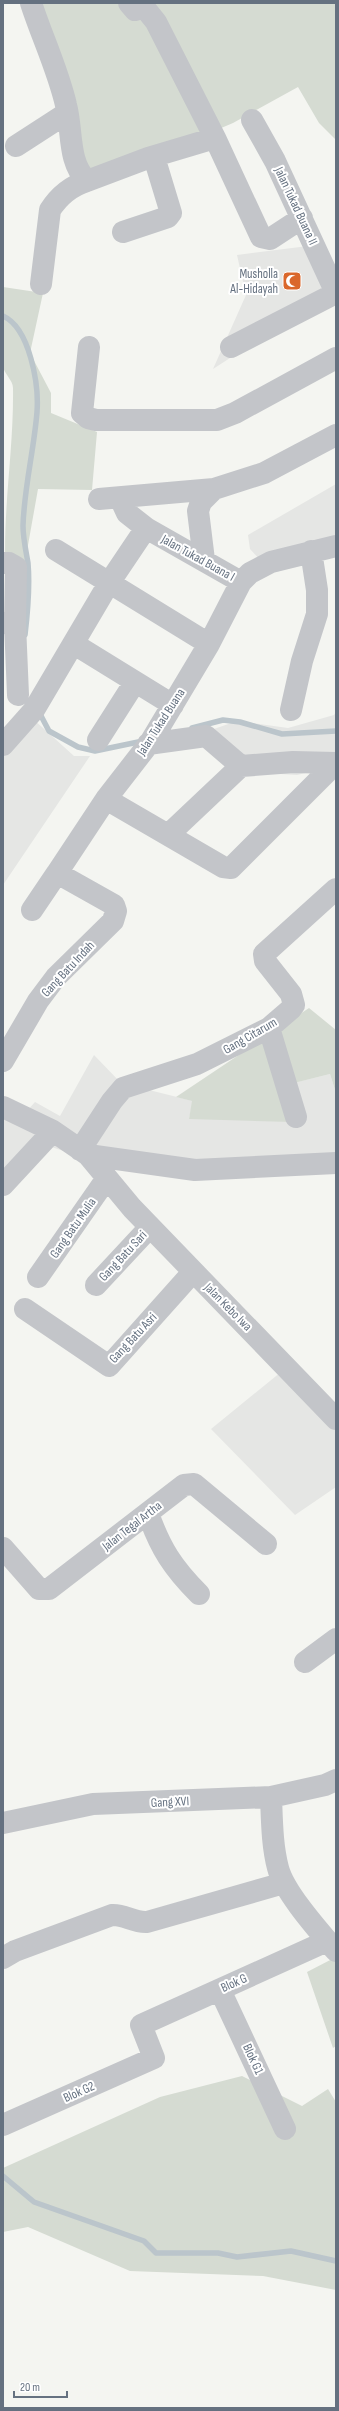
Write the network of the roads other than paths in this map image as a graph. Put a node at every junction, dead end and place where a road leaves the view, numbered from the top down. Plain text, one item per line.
1 (31, 3) edge
2 (129, 3) edge
3 (67, 113) junction
4 (252, 120) dead end
5 (215, 138) junction
6 (16, 146) dead end
7 (154, 157) junction
8 (87, 181) junction
9 (302, 218) junction
10 (123, 232) dead end
11 (41, 284) dead end
12 (336, 293) edge
13 (89, 347) dead end
14 (231, 347) dead end
15 (336, 358) edge
16 (336, 435) edge
17 (214, 489) junction
18 (150, 531) junction
19 (336, 546) edge
20 (56, 550) dead end
21 (311, 551) junction
22 (204, 560) junction
23 (3, 563) edge
24 (109, 582) junction
25 (241, 582) junction
26 (9, 624) edge
27 (74, 644) junction
28 (209, 644) junction
29 (135, 682) junction
30 (26, 702) edge
31 (173, 705) junction
32 (291, 710) dead end
33 (6, 738) edge
34 (98, 740) dead end
35 (151, 740) junction
36 (336, 763) edge
37 (241, 766) junction
38 (106, 799) junction
39 (168, 835) junction
40 (57, 873) junction
41 (336, 888) edge
42 (32, 910) dead end
43 (269, 1028) junction
44 (3, 1061) edge
45 (3, 1107) edge
46 (296, 1117) dead end
47 (53, 1131) junction
48 (84, 1152) junction
49 (138, 1162) junction
50 (336, 1163) edge
51 (3, 1185) edge
52 (114, 1187) junction
53 (150, 1227) junction
54 (193, 1272) junction
55 (38, 1277) dead end
56 (96, 1285) dead end
57 (25, 1309) dead end
58 (336, 1419) edge
59 (148, 1513) junction
60 (266, 1544) dead end
61 (3, 1548) edge
62 (199, 1594) dead end
63 (336, 1639) edge
64 (305, 1662) dead end
65 (336, 1780) edge
66 (271, 1797) junction
67 (3, 1822) edge
68 (284, 1883) junction
69 (332, 1946) edge
70 (3, 1958) edge
71 (220, 1990) junction
72 (154, 2058) joint
73 (3, 2125) edge
74 (285, 2129) dead end

1 - 3 street
2 - 5 street
3 - 6 street
3 - 8 street
4 - 9 street, Jalan Tukad Buana II
5 - 7 street
5 - 9 street
7 - 8 street
7 - 10 street
8 - 11 street
9 - 12 street, Jalan Tukad Buana II
12 - 14 street
13 - 15 street
16 - 17 street
17 - 18 street, Jalan Tukad Buana I
17 - 22 street
18 - 22 street, Jalan Tukad Buana I
18 - 24 street
19 - 21 street, Jalan Tukad Buana
20 - 24 street
21 - 25 street, Jalan Tukad Buana
21 - 32 street
22 - 25 street, Jalan Tukad Buana I
23 - 26 street
24 - 27 street
24 - 28 street
25 - 28 street, Jalan Tukad Buana
26 - 30 street
27 - 29 street
27 - 30 street
28 - 31 street, Jalan Tukad Buana
29 - 31 street
29 - 34 street
30 - 33 street
31 - 35 street, Jalan Tukad Buana
35 - 37 street
35 - 38 street, Jalan Tukad Buana
36 - 37 street
36 - 39 street
37 - 39 street
38 - 39 street
38 - 40 street, Jalan Tukad Buana
40 - 42 street, Jalan Tukad Buana
40 - 44 street, Gang Batu Indah
41 - 43 street, Gang Citarum
43 - 46 street
43 - 48 street, Gang Citarum
45 - 47 street
47 - 48 street
47 - 51 street
48 - 49 street
48 - 52 street, Jalan Kebo Iwa
49 - 50 street
49 - 52 street
52 - 53 street, Jalan Kebo Iwa
52 - 55 street, Gang Batu Mulia
53 - 54 street, Jalan Kebo Iwa
53 - 56 street, Gang Batu Sari
54 - 57 street, Gang Batu Asri
54 - 58 street, Jalan Kebo Iwa
59 - 60 street, Jalan Tegal Artha
59 - 61 street, Jalan Tegal Artha
59 - 62 street
63 - 64 street
65 - 66 street, Gang XVI
66 - 67 street, Gang XVI
66 - 68 street
68 - 69 street
68 - 70 street
69 - 71 street, Blok G
71 - 72 street, Blok G
71 - 74 street, Blok G1
72 - 73 street, Blok G2

